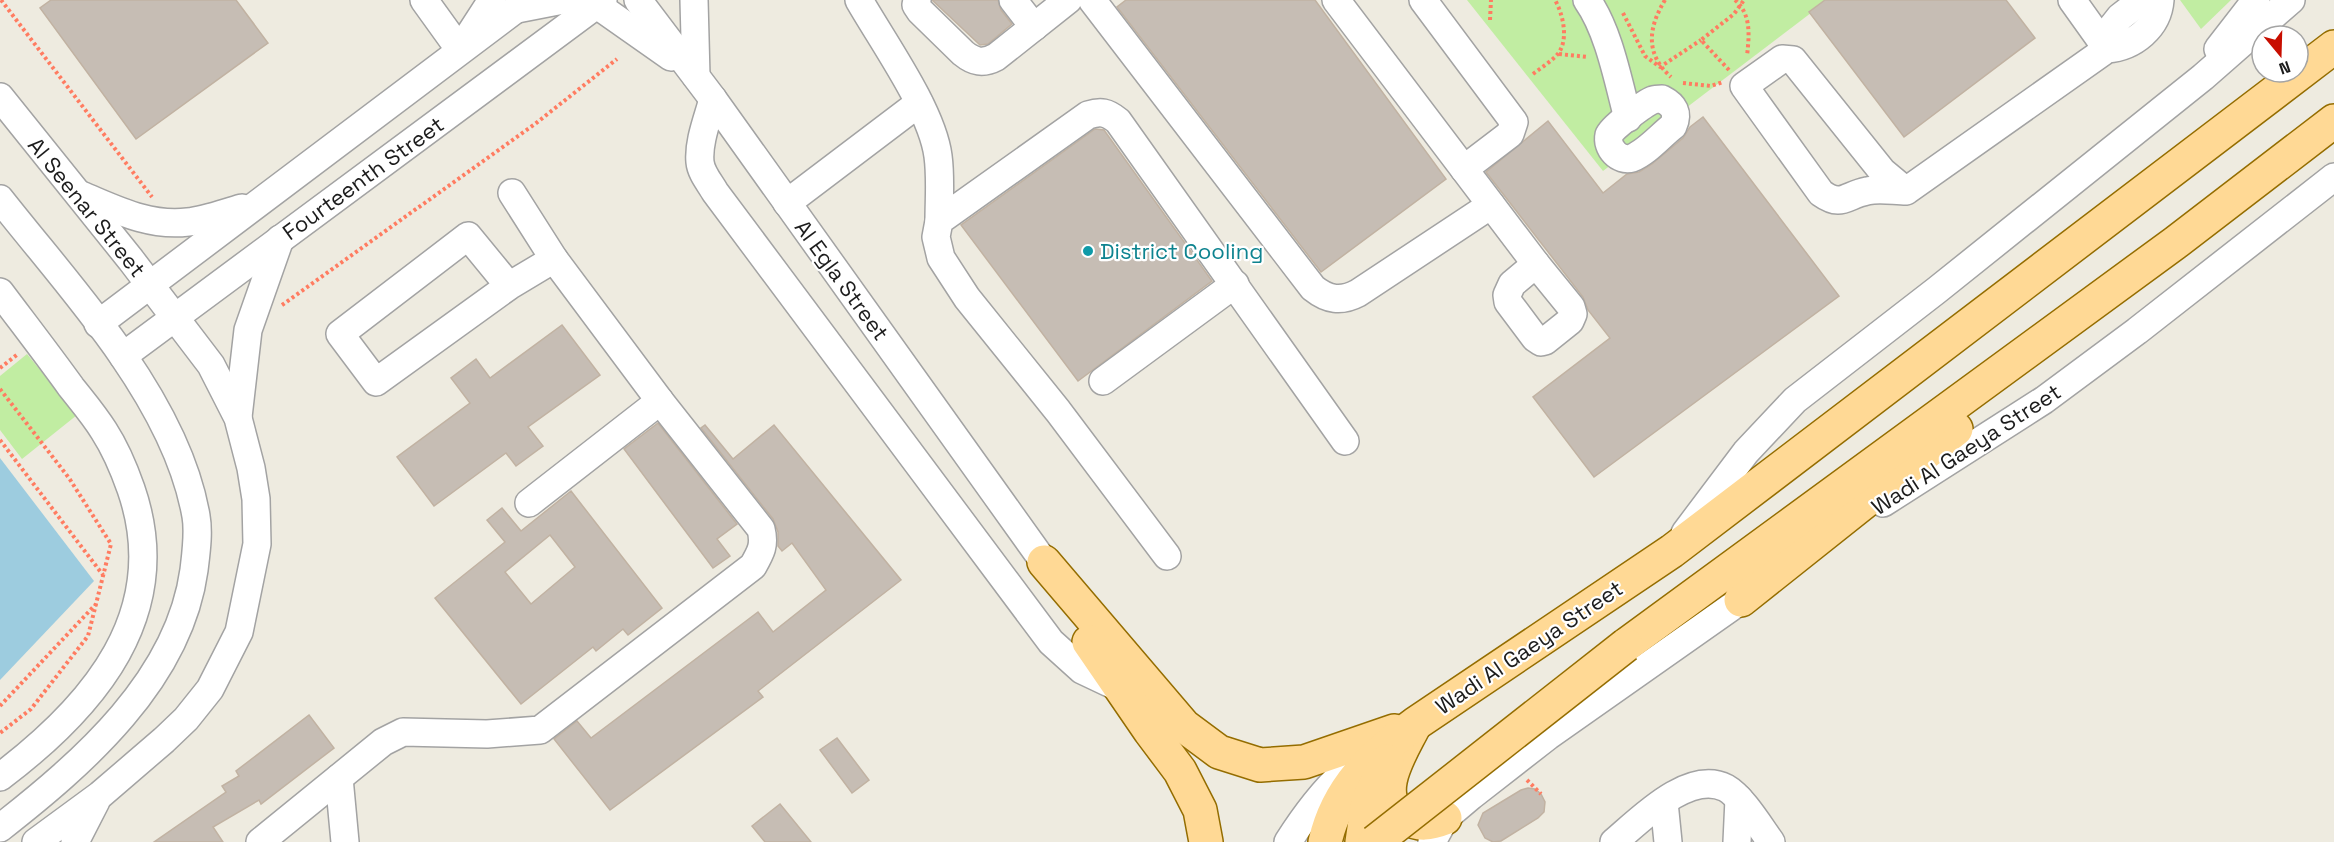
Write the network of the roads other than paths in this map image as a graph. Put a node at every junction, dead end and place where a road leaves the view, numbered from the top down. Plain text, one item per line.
1 (424, 0) edge
2 (565, 0) edge
3 (638, 0) edge
4 (694, 0) edge
5 (859, 0) edge
6 (917, 0) edge
7 (1014, 0) edge
8 (1068, 0) edge
9 (1092, 0) edge
10 (1336, 0) edge
11 (1423, 0) edge
12 (1587, 0) edge
13 (2072, 0) edge
14 (2142, 0) edge
15 (2160, 0) edge
16 (2256, 0) edge
17 (2291, 0) edge
18 (591, 2) edge
19 (513, 3) edge
20 (1034, 27) junction
21 (2104, 45) junction
22 (2334, 47) edge
23 (459, 50) junction
24 (696, 76) junction
25 (500, 77) junction
26 (2203, 78) junction
27 (0, 97) edge
28 (712, 99) junction
29 (919, 103) junction
30 (1628, 118) dead end
31 (2334, 121) edge
32 (1464, 169) junction
33 (2334, 177) edge
34 (1906, 191) junction
35 (76, 192) junction
36 (512, 193) dead end
37 (0, 200) edge
38 (258, 203) junction
39 (788, 203) junction
40 (1491, 205) junction
41 (939, 221) junction
42 (280, 239) junction
43 (554, 260) junction
44 (1536, 264) dead end
45 (1235, 284) junction
46 (150, 285) junction
47 (509, 286) junction
48 (0, 292) edge
49 (2082, 311) junction
50 (175, 317) junction
51 (99, 324) junction
52 (123, 356) junction
53 (1103, 381) dead end
54 (660, 401) junction
55 (238, 418) junction
56 (1345, 441) dead end
57 (529, 503) dead end
58 (1671, 551) junction
59 (1167, 556) dead end
60 (1044, 562) junction
61 (1741, 600) junction
62 (1120, 688) junction
63 (1415, 723) junction
64 (0, 777) edge
65 (339, 778) junction
66 (100, 795) junction
67 (1739, 799) junction
68 (1664, 802) junction
69 (1439, 830) edge
70 (8, 831) edge
71 (36, 842) edge
72 (75, 842) edge
73 (260, 842) edge
74 (345, 842) edge
75 (1206, 842) edge
76 (1288, 842) edge
77 (1325, 842) edge
78 (1362, 842) edge
79 (1375, 842) edge
80 (1614, 842) edge
81 (1668, 842) edge
82 (1737, 842) edge
83 (1771, 842) edge

1 - 23 street
2 - 19 street
2 - 25 street
3 - 24 street, Al Egla Street
4 - 24 street
5 - 29 street
6 - 20 street
7 - 20 street
8 - 20 street
9 - 40 street
10 - 32 street
11 - 32 street
12 - 30 street
13 - 21 street
14 - 21 street
15 - 21 street
16 - 26 street
17 - 26 street, Wadi Al Gaeya Street
18 - 24 street
18 - 25 street, Fourteenth Street
19 - 23 street, Fourteenth Street
21 - 34 street
22 - 58 main road, Wadi Al Gaeya Street
23 - 38 street, Fourteenth Street
24 - 28 street, Al Egla Street
25 - 42 street, Fourteenth Street
26 - 58 street, Wadi Al Gaeya Street
27 - 35 street, Al Seenar Street
28 - 39 street, Al Egla Street
28 - 62 street
29 - 39 street
29 - 41 street
31 - 49 main road, Wadi Al Gaeya Street
32 - 40 street
33 - 61 street, Wadi Al Gaeya Street
34 - 34 street
35 - 38 street
35 - 46 street, Al Seenar Street
36 - 43 street
37 - 51 street
38 - 46 street, Fourteenth Street
39 - 60 street, Al Egla Street
40 - 44 street
41 - 45 street
41 - 59 street
42 - 50 street, Fourteenth Street
42 - 55 street
43 - 47 street
43 - 54 street
45 - 53 street
45 - 56 street
46 - 50 street, Al Seenar Street
46 - 51 street, Fourteenth Street
47 - 47 street
48 - 64 street
49 - 61 main road
49 - 79 main road, Wadi Al Gaeya Street, bridge
50 - 52 street, Fourteenth Street
50 - 55 street, Al Seenar Street
51 - 52 street
52 - 70 street
54 - 57 street
54 - 65 street
55 - 66 street
58 - 63 main road, Wadi Al Gaeya Street
60 - 62 main road
60 - 63 main road
61 - 69 street, Wadi Al Gaeya Street
62 - 75 main road
63 - 69 main road
63 - 76 street
63 - 77 main road
63 - 78 main road
65 - 73 street
65 - 74 street
66 - 71 street
66 - 72 street
67 - 68 street
67 - 82 street
67 - 83 street
68 - 80 street
68 - 81 street

